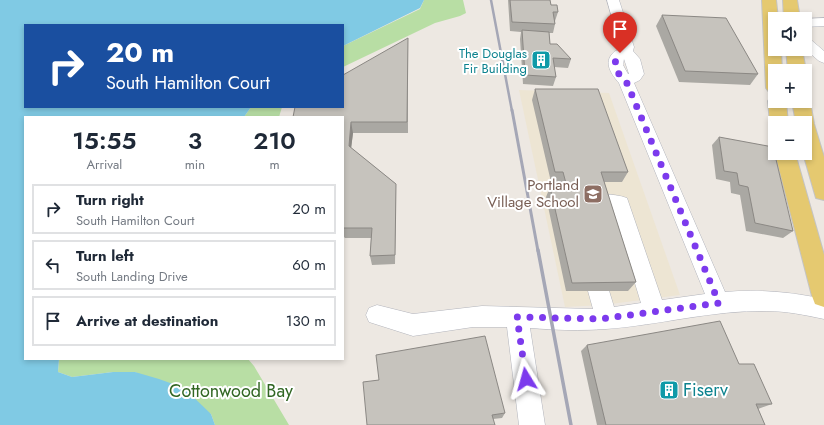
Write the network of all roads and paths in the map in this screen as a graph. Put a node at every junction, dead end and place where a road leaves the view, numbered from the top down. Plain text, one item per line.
1 (613, 0) edge
2 (769, 0) edge
3 (790, 0) edge
4 (771, 12) edge
5 (791, 12) edge
6 (824, 22) edge
7 (812, 23) edge
8 (812, 48) edge
9 (824, 58) edge
10 (812, 149) edge
11 (787, 160) edge
12 (824, 192) edge
13 (586, 218) edge
14 (599, 291) edge
15 (824, 296) edge
16 (719, 303) junction
17 (824, 309) edge
18 (655, 312) junction
19 (377, 315) dead end
20 (517, 317) junction
21 (607, 318) junction
22 (532, 425) edge

1 - 16 street
2 - 4 main road
3 - 5 main road
6 - 7 street
8 - 9 street
10 - 12 main road
11 - 15 main road
13 - 18 street
14 - 21 street
16 - 17 street
16 - 18 street
18 - 21 street
19 - 20 street
20 - 21 street
20 - 22 street

